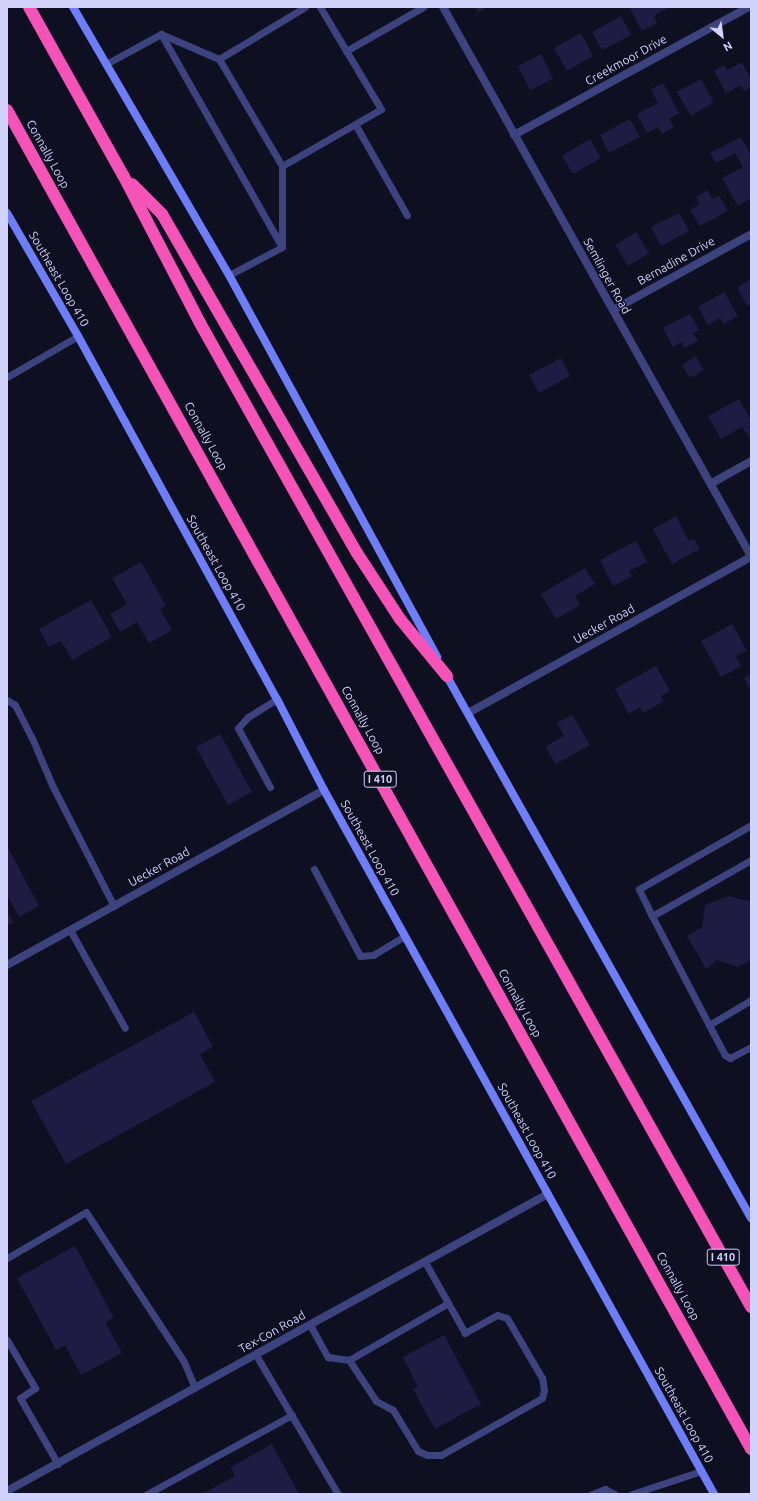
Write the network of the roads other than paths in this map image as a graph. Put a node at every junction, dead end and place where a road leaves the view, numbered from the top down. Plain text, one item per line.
1 (29, 7) edge
2 (73, 7) edge
3 (305, 7) edge
4 (320, 7) edge
5 (423, 7) edge
6 (443, 7) edge
7 (748, 7) edge
8 (161, 34) junction
9 (346, 51) junction
10 (219, 59) junction
11 (106, 64) junction
12 (7, 110) edge
13 (355, 124) junction
14 (514, 135) junction
15 (282, 166) junction
16 (123, 175) junction
17 (7, 213) edge
18 (407, 215) dead end
19 (751, 234) edge
20 (282, 246) junction
21 (229, 275) junction
22 (613, 310) junction
23 (78, 336) junction
24 (7, 377) edge
25 (751, 462) edge
26 (712, 483) junction
27 (751, 556) edge
28 (447, 676) junction
29 (277, 699) junction
30 (7, 700) edge
31 (468, 713) junction
32 (270, 787) dead end
33 (324, 790) junction
34 (751, 825) edge
35 (751, 860) edge
36 (314, 869) dead end
37 (114, 906) junction
38 (652, 916) junction
39 (70, 930) junction
40 (405, 936) junction
41 (7, 965) edge
42 (751, 1000) edge
43 (708, 1025) junction
44 (124, 1028) dead end
45 (751, 1047) edge
46 (548, 1194) junction
47 (751, 1218) edge
48 (7, 1258) edge
49 (425, 1262) junction
50 (448, 1303) junction
51 (751, 1307) edge
52 (310, 1325) junction
53 (7, 1340) edge
54 (256, 1354) junction
55 (349, 1360) junction
56 (195, 1388) junction
57 (292, 1415) junction
58 (751, 1450) edge
59 (58, 1464) junction
60 (701, 1471) junction
61 (7, 1492) edge
62 (147, 1494) edge
63 (338, 1494) edge
64 (592, 1494) edge
65 (615, 1494) edge
66 (632, 1494) edge
67 (714, 1494) edge

1 - 16 highway, I 410
2 - 11 main road
3 - 10 lane
4 - 9 lane
5 - 9 lane
6 - 14 street, Semlinger Road
7 - 14 street, Creekmoor Drive
8 - 10 lane
8 - 11 lane
8 - 20 lane
9 - 13 lane
10 - 15 lane
11 - 21 main road
12 - 58 highway, Connally Loop / I 410
13 - 15 lane
13 - 18 lane
14 - 22 street, Semlinger Road
15 - 20 lane
16 - 28 highway
16 - 51 highway, I 410
17 - 23 main road, Southeast Loop 410
19 - 22 street, Bernadine Drive
20 - 21 lane
21 - 28 main road
22 - 26 street, Semlinger Road
23 - 24 lane
23 - 29 main road, Southeast Loop 410
25 - 26 street
26 - 27 street, Semlinger Road
27 - 31 street, Uecker Road
28 - 31 main road
29 - 32 lane
29 - 33 main road, Southeast Loop 410
30 - 37 lane
31 - 47 main road
33 - 37 street, Uecker Road
33 - 40 main road, Southeast Loop 410
34 - 38 lane
35 - 38 lane
36 - 40 lane
37 - 39 street, Uecker Road
38 - 43 lane
39 - 41 street, Uecker Road
39 - 44 lane
40 - 46 main road, Southeast Loop 410
42 - 43 lane
43 - 45 lane
46 - 49 street, Tex-Con Road
46 - 60 main road, Southeast Loop 410
48 - 56 lane
49 - 50 lane
49 - 52 street, Tex-Con Road
50 - 55 lane
50 - 55 lane
52 - 54 street, Tex-Con Road
52 - 55 lane
53 - 59 lane
54 - 56 street, Tex-Con Road
54 - 57 lane
56 - 59 street, Tex-Con Road
57 - 62 lane
57 - 63 lane
59 - 61 street, Tex-Con Road
60 - 66 lane
60 - 67 main road, Southeast Loop 410
64 - 65 lane

